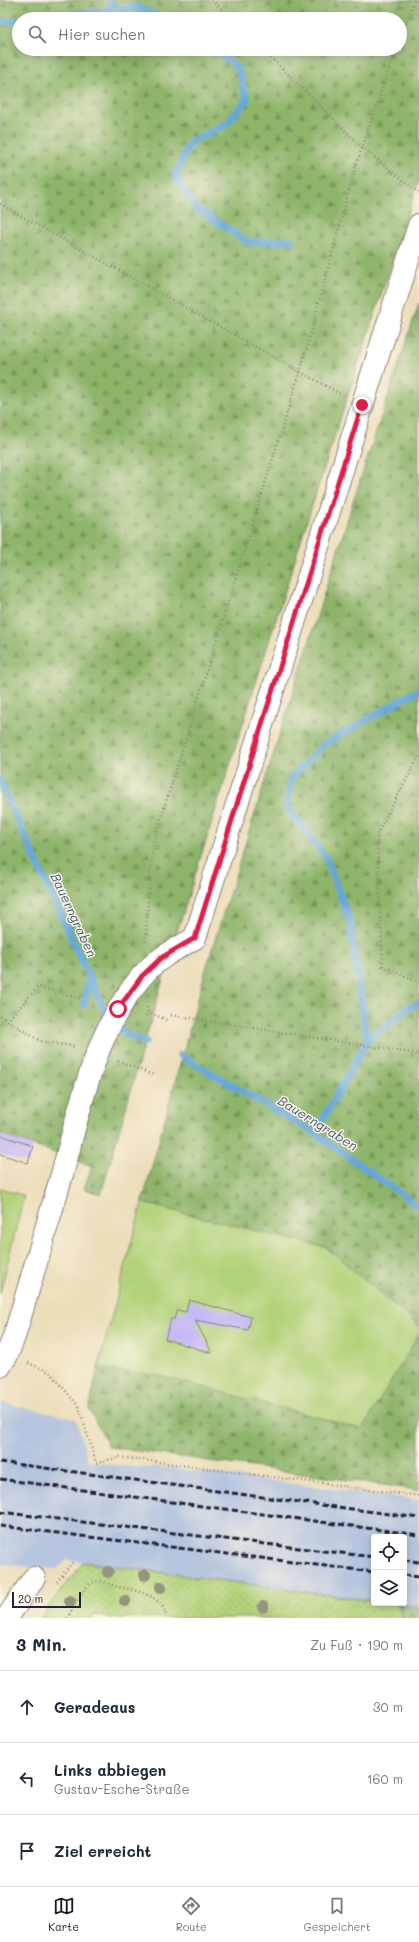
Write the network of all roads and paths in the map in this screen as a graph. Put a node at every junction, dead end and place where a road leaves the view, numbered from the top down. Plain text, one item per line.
1 (212, 0) edge
2 (414, 0) edge
3 (224, 12) edge
4 (407, 20) edge
5 (269, 56) edge
6 (394, 56) edge
7 (362, 147) junction
8 (419, 193) edge
9 (0, 204) edge
10 (419, 226) edge
11 (299, 372) junction
12 (362, 405) junction
13 (419, 756) edge
14 (142, 976) junction
15 (419, 982) edge
16 (82, 999) dead end
17 (171, 1015) dead end
18 (7, 1021) dead end
19 (169, 1021) dead end
20 (419, 1054) edge
21 (4, 1360) edge
22 (419, 1496) edge
23 (74, 1560) dead end
24 (34, 1578) dead end
25 (52, 1588) dead end
26 (7, 1618) edge
27 (67, 1618) edge
28 (166, 1618) edge

1 - 3 path
2 - 4 path
5 - 7 path
6 - 7 path
7 - 8 path
7 - 11 path
9 - 11 path
10 - 12 main road
11 - 12 path
11 - 14 path
12 - 14 main road
13 - 15 path
14 - 19 path
14 - 21 main road
16 - 18 path
17 - 20 path
21 - 22 path
23 - 25 path
24 - 26 main road
27 - 28 path

